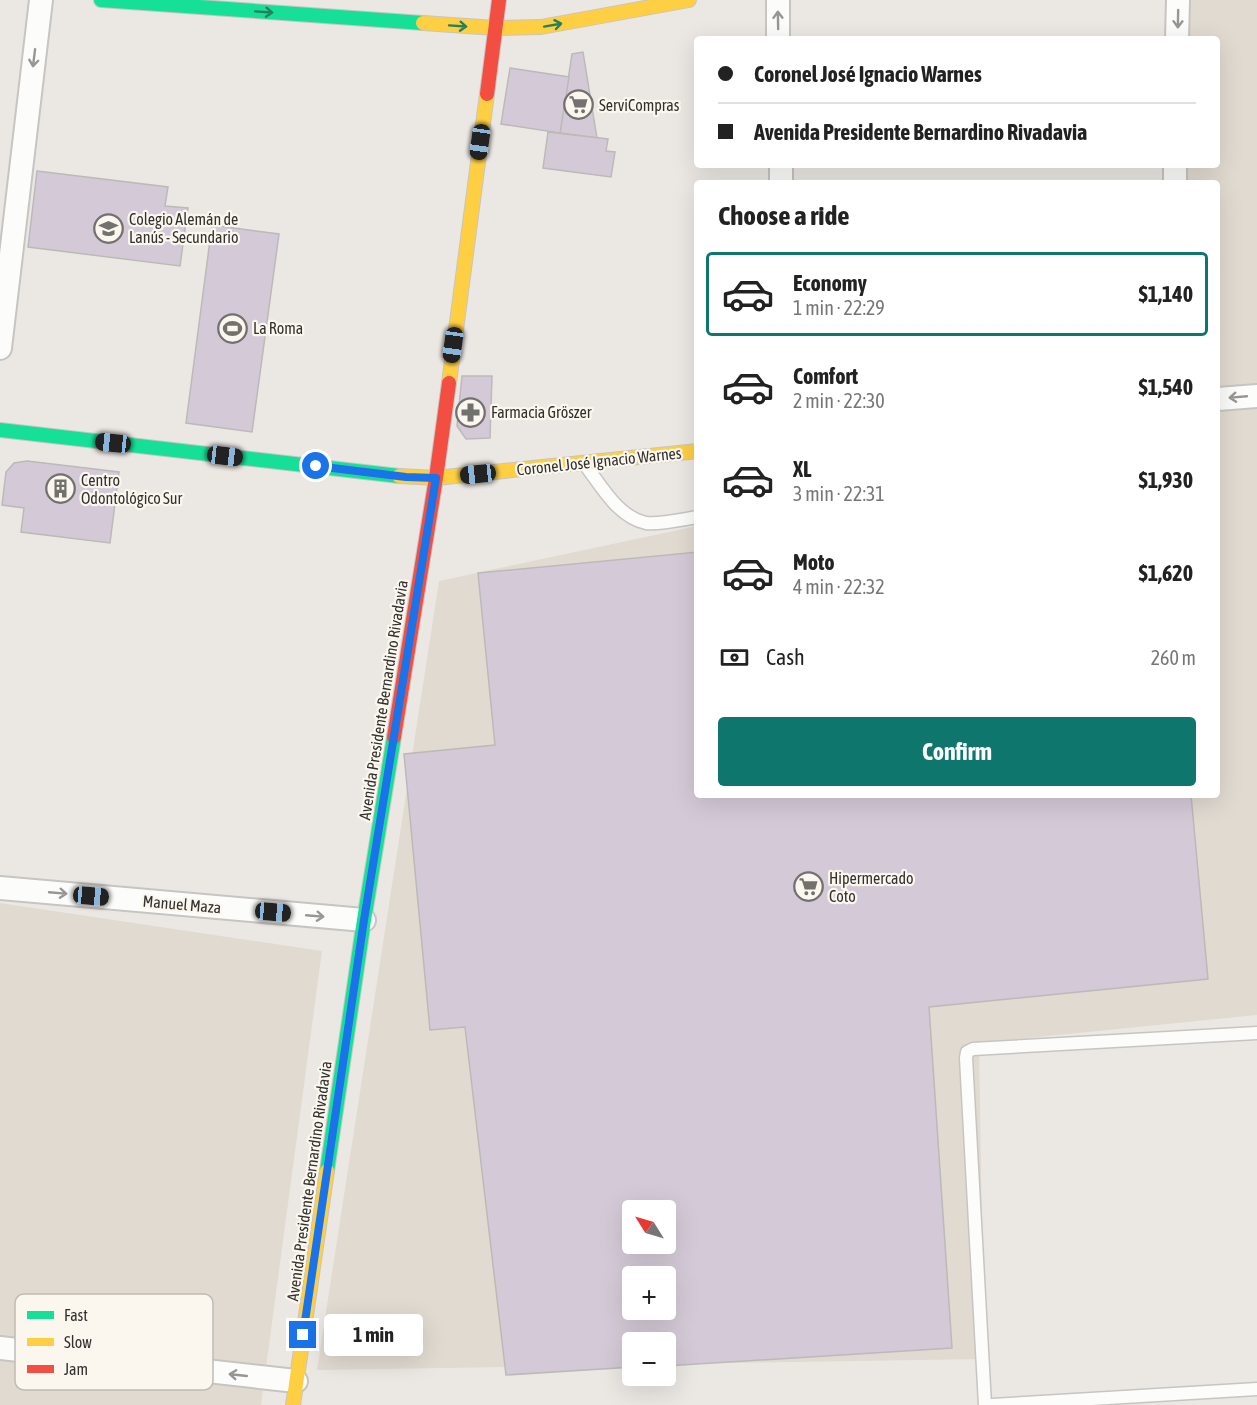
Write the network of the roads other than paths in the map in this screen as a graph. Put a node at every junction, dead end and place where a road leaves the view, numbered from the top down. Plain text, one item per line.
1 (40, 0) edge
2 (100, 0) edge
3 (499, 0) edge
4 (689, 0) edge
5 (778, 0) edge
6 (1178, 0) edge
7 (495, 28) junction
8 (778, 36) edge
9 (1177, 36) edge
10 (0, 348) edge
11 (1257, 396) edge
12 (1220, 399) edge
13 (0, 430) edge
14 (694, 451) edge
15 (584, 463) junction
16 (436, 478) junction
17 (694, 518) edge
18 (0, 888) edge
19 (364, 920) junction
20 (1257, 1033) edge
21 (0, 1348) edge
22 (15, 1350) edge
23 (213, 1372) edge
24 (296, 1382) junction
25 (1257, 1389) edge
26 (293, 1405) edge
27 (985, 1405) edge
28 (992, 1405) edge

1 -> 10 street
2 -> 7 street
3 - 7 street, Avenida Presidente Bernardino Rivadavia
7 -> 4 street
8 -> 5 street
6 -> 9 street
7 - 16 street, Avenida Presidente Bernardino Rivadavia
11 -> 12 street
13 - 16 street, Coronel José Ignacio Warnes
14 - 15 street, Coronel José Ignacio Warnes
15 - 16 street, Coronel José Ignacio Warnes
15 - 17 lane
16 - 19 street, Avenida Presidente Bernardino Rivadavia
18 -> 19 street, Manuel Maza
19 - 24 street, Avenida Presidente Bernardino Rivadavia
20 - 27 lane
22 -> 21 street
24 -> 23 street
24 - 26 street, Avenida Presidente Bernardino Rivadavia
25 - 28 lane

